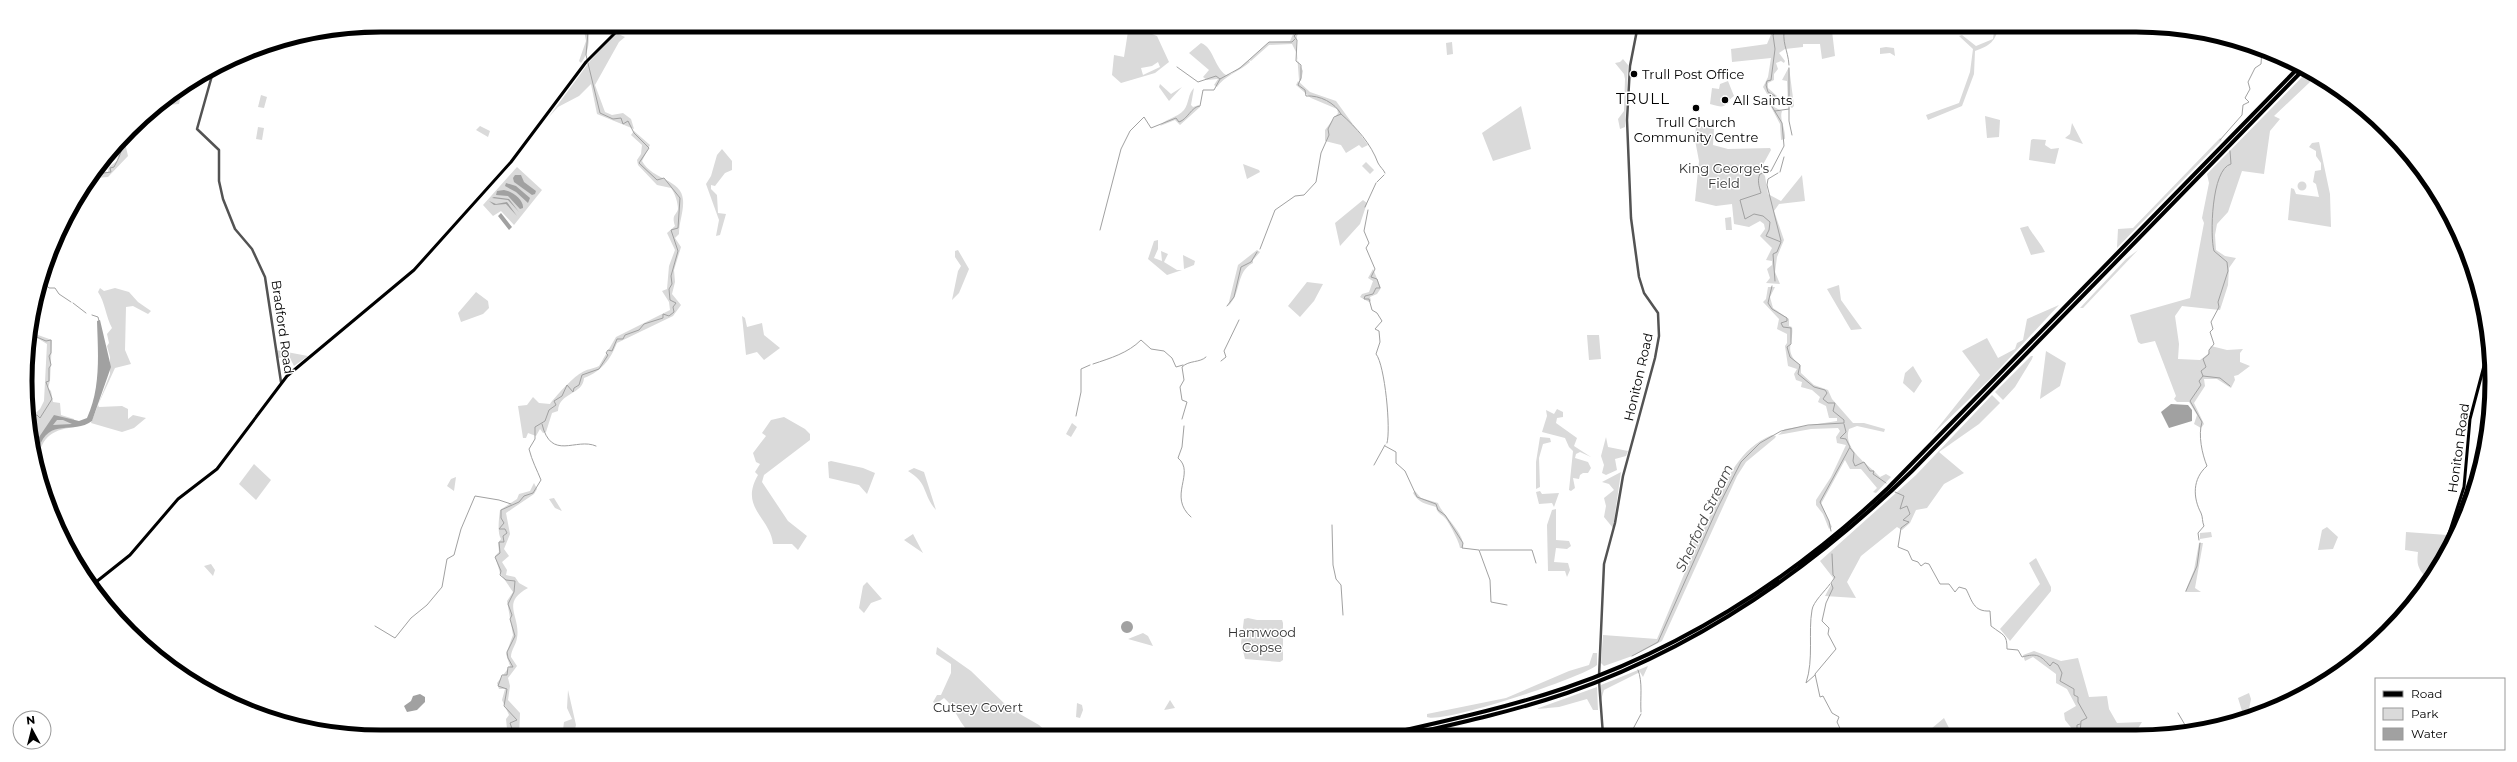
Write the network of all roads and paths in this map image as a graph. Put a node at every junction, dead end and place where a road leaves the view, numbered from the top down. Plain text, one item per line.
1 (616, 32) edge
2 (1637, 32) edge
3 (2295, 71) edge
4 (2300, 73) edge
5 (213, 75) edge
6 (2484, 366) edge
7 (281, 382) junction
8 (2448, 537) edge
9 (96, 582) edge
10 (1405, 730) edge
11 (1426, 730) edge
12 (1603, 730) edge

1 - 7 main road
2 - 12 street, Honiton Road
3 - 10 highway
4 - 11 highway
5 - 7 street, Bradford Road
6 - 8 main road, Honiton Road
7 - 9 main road

